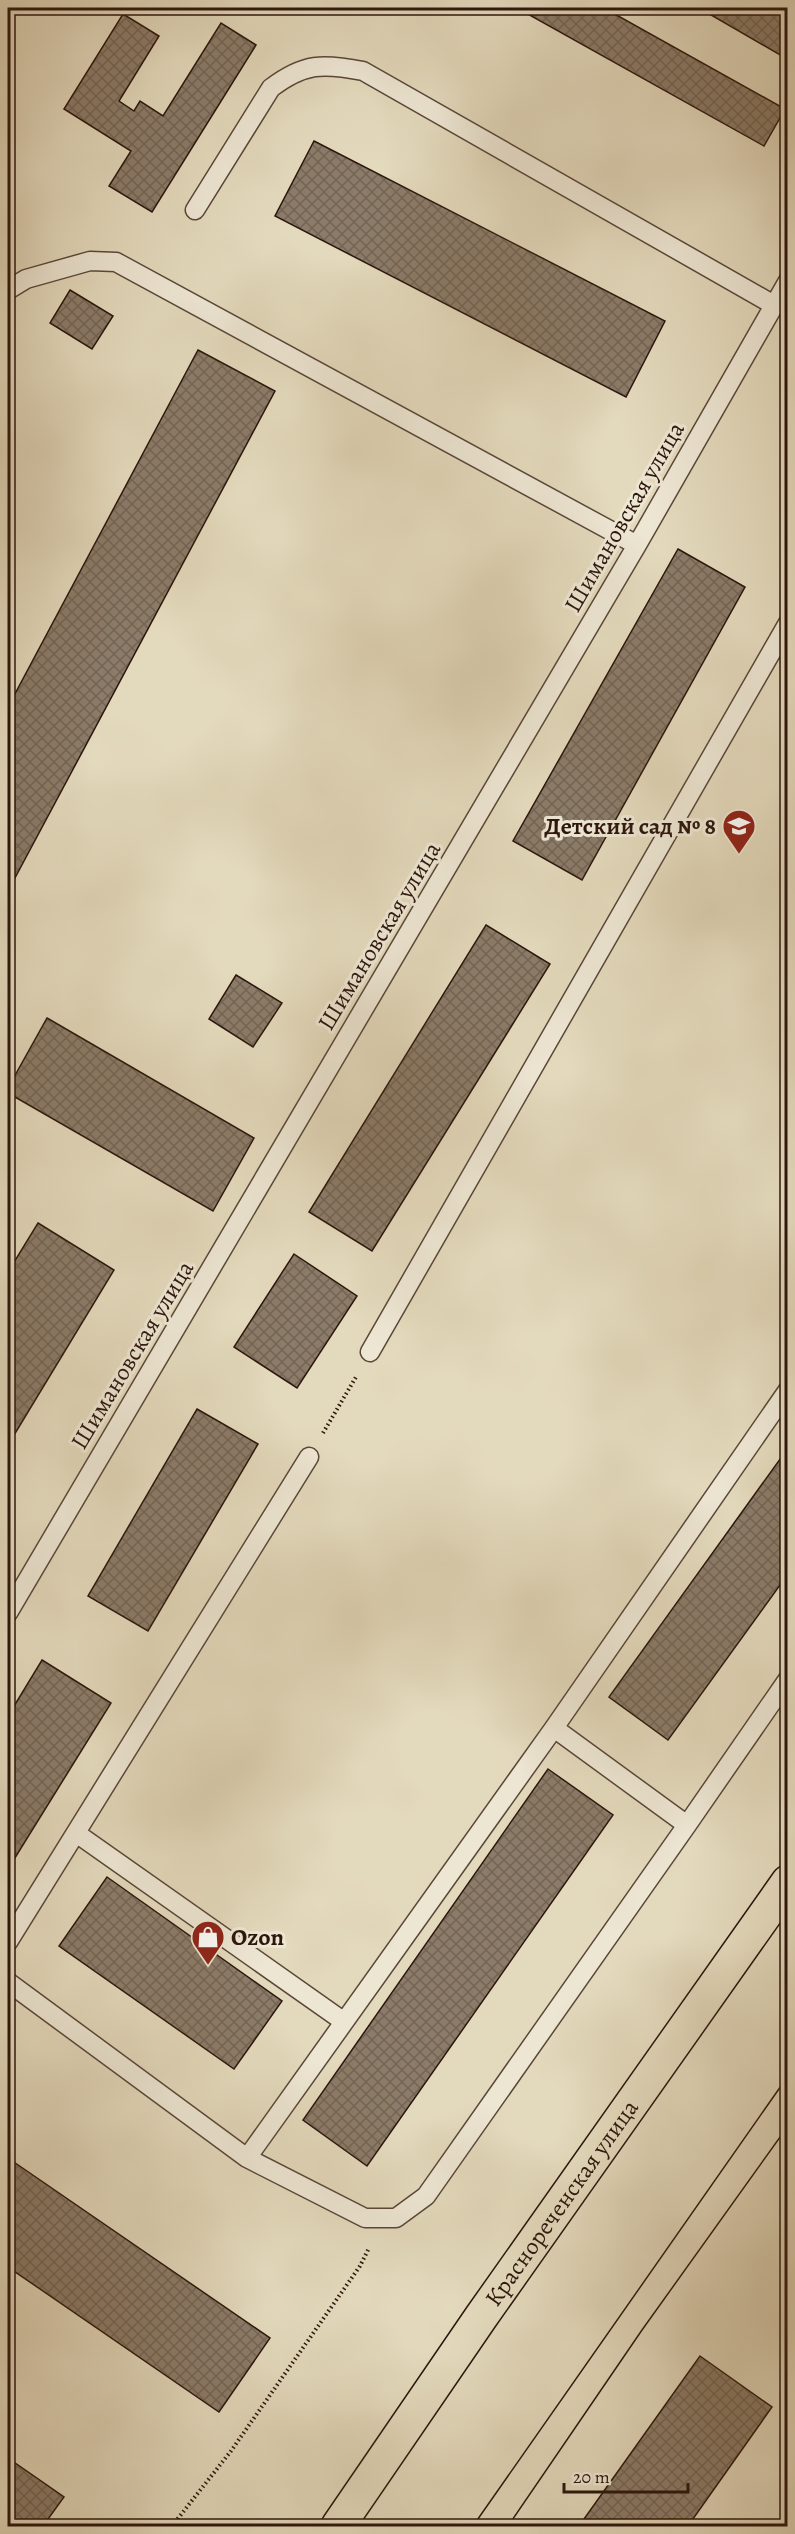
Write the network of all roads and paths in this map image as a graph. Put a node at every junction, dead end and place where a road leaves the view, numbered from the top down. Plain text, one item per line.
1 (195, 210) dead end
2 (788, 281) edge
3 (8, 290) edge
4 (774, 305) junction
5 (637, 545) junction
6 (788, 623) edge
7 (370, 1352) joint
8 (788, 1390) edge
9 (309, 1457) joint
10 (8, 1613) edge
11 (788, 1679) edge
12 (555, 1728) junction
13 (687, 1826) junction
14 (76, 1833) junction
15 (788, 1881) edge
16 (8, 1942) edge
17 (9, 1988) edge
18 (343, 2022) junction
19 (247, 2158) junction
20 (374, 2239) dead end
21 (172, 2526) edge
22 (338, 2526) edge

1 - 4 lane
2 - 4 lane, Шимановская улица
3 - 5 lane
4 - 5 lane, Шимановская улица
5 - 10 lane, Шимановская улица
6 - 7 lane
7 - 9 path
8 - 12 lane
9 - 14 lane
11 - 13 lane
12 - 13 lane
12 - 18 lane
13 - 19 lane
14 - 16 lane
14 - 18 lane
15 - 22 main road, Краснореченская улица
17 - 19 lane
18 - 19 lane
20 - 21 path

